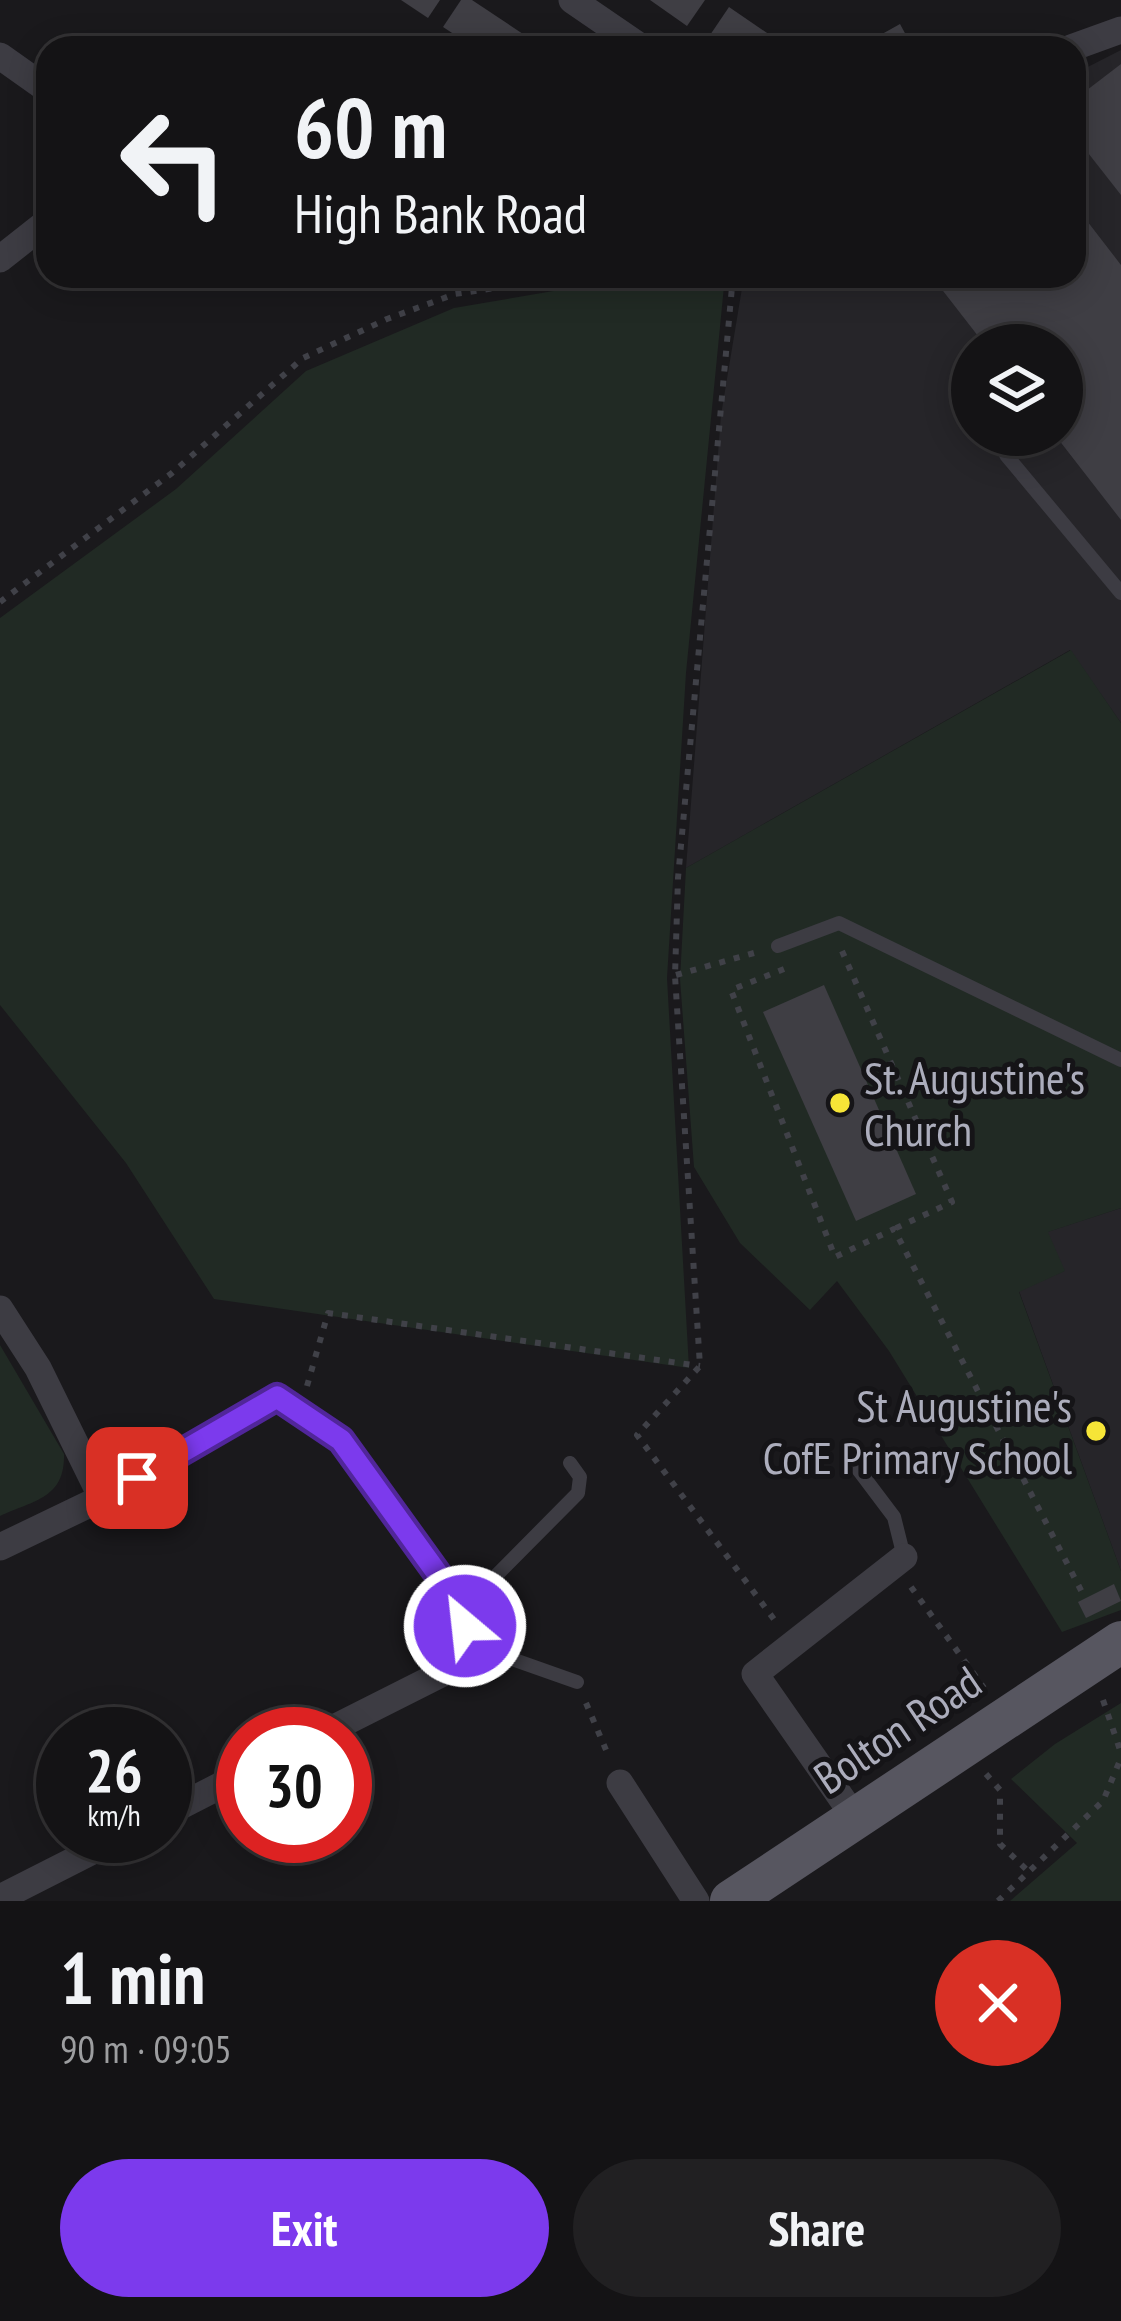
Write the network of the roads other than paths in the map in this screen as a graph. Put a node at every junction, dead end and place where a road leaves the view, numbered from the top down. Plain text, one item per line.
1 (572, 0) edge
2 (1121, 30) edge
3 (624, 36) edge
4 (1086, 43) edge
5 (0, 56) edge
6 (36, 82) edge
7 (36, 230) edge
8 (0, 259) edge
9 (1007, 456) edge
10 (1121, 593) edge
11 (778, 946) road end
12 (1121, 1060) edge
13 (0, 1309) edge
14 (848, 1456) dead end
15 (570, 1463) dead end
16 (102, 1498) junction
17 (0, 1547) edge
18 (899, 1561) joint
19 (463, 1609) junction
20 (464, 1642) junction
21 (1106, 1652) edge
22 (577, 1682) road end
23 (372, 1708) edge
24 (620, 1783) road end
25 (856, 1819) junction
26 (69, 1863) edge
27 (0, 1898) edge
28 (696, 1901) edge
29 (730, 1901) edge

1 - 3 street
2 - 4 street
5 - 6 street
7 - 8 street
9 - 10 lane
11 - 12 lane
13 - 16 street
14 - 18 lane
15 - 19 lane
16 - 17 street
16 - 19 street
18 - 25 street
19 - 20 street
20 - 22 lane
20 - 23 street
21 - 25 main road, Bolton Road
24 - 28 street
25 - 29 main road, Bolton Road
26 - 27 street

